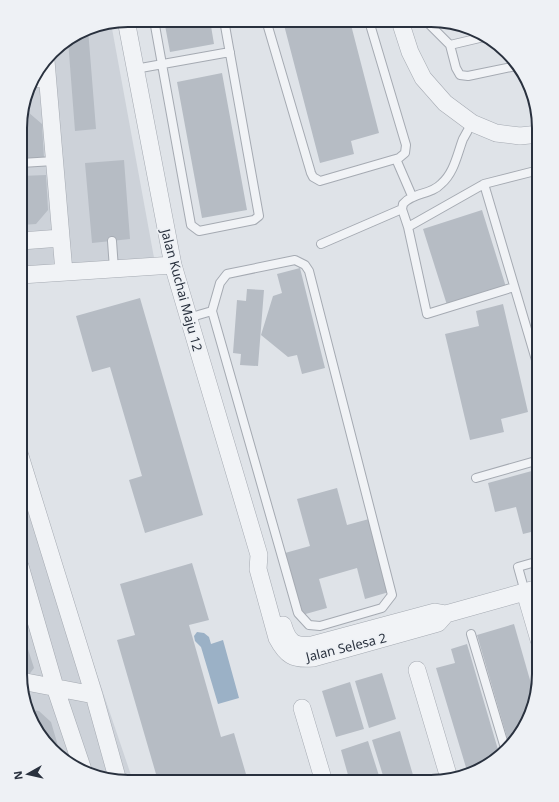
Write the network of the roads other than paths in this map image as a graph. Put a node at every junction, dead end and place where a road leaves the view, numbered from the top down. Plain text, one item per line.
1 (127, 27) edge
2 (155, 27) edge
3 (225, 27) edge
4 (268, 27) edge
5 (371, 27) edge
6 (402, 27) edge
7 (432, 27) edge
8 (477, 39) edge
9 (450, 45) junction
10 (230, 52) junction
11 (162, 64) junction
12 (511, 67) edge
13 (135, 69) junction
14 (40, 79) edge
15 (472, 123) junction
16 (532, 135) edge
17 (396, 159) junction
18 (54, 161) junction
19 (27, 163) edge
20 (532, 172) edge
21 (484, 184) junction
22 (412, 196) junction
23 (402, 210) junction
24 (408, 227) junction
25 (61, 238) junction
26 (27, 241) edge
27 (112, 241) dead end
28 (321, 244) dead end
29 (173, 265) junction
30 (114, 269) junction
31 (64, 272) junction
32 (27, 275) edge
33 (514, 287) junction
34 (212, 311) junction
35 (188, 318) junction
36 (532, 347) edge
37 (532, 462) edge
38 (476, 478) dead end
39 (27, 479) edge
40 (259, 555) joint
41 (532, 564) edge
42 (27, 590) edge
43 (532, 590) edge
44 (471, 634) dead end
45 (417, 670) dead end
46 (28, 681) edge
47 (55, 687) junction
48 (94, 695) junction
49 (302, 708) dead end
50 (504, 744) edge
51 (81, 764) edge
52 (448, 773) edge
53 (116, 774) edge
54 (322, 775) edge

1 - 13 street, Jalan Kuchai Maju 12
2 - 11 lane
3 - 10 lane
4 - 17 lane
5 - 17 lane
6 - 15 street
7 - 9 lane
8 - 9 lane
9 - 12 lane
10 - 11 lane
10 - 11 lane
11 - 13 lane
13 - 29 street, Jalan Kuchai Maju 12
14 - 18 street
15 - 16 street
15 - 22 lane
17 - 22 lane
18 - 19 lane
18 - 25 street
20 - 21 lane
21 - 24 lane
21 - 33 lane
22 - 23 lane
23 - 24 lane
23 - 28 lane
24 - 33 lane
25 - 26 street
25 - 31 street
27 - 30 lane
29 - 30 street
29 - 35 street, Jalan Kuchai Maju 12
30 - 31 street
31 - 32 street
33 - 36 lane
34 - 34 lane
34 - 35 lane
35 - 40 street, Jalan Kuchai Maju 12
37 - 38 lane
39 - 48 street
40 - 43 street, Jalan Selesa 2
41 - 43 lane
42 - 47 street
44 - 50 lane
45 - 52 street
46 - 47 street
47 - 48 street
47 - 51 street
48 - 53 street
49 - 54 street

